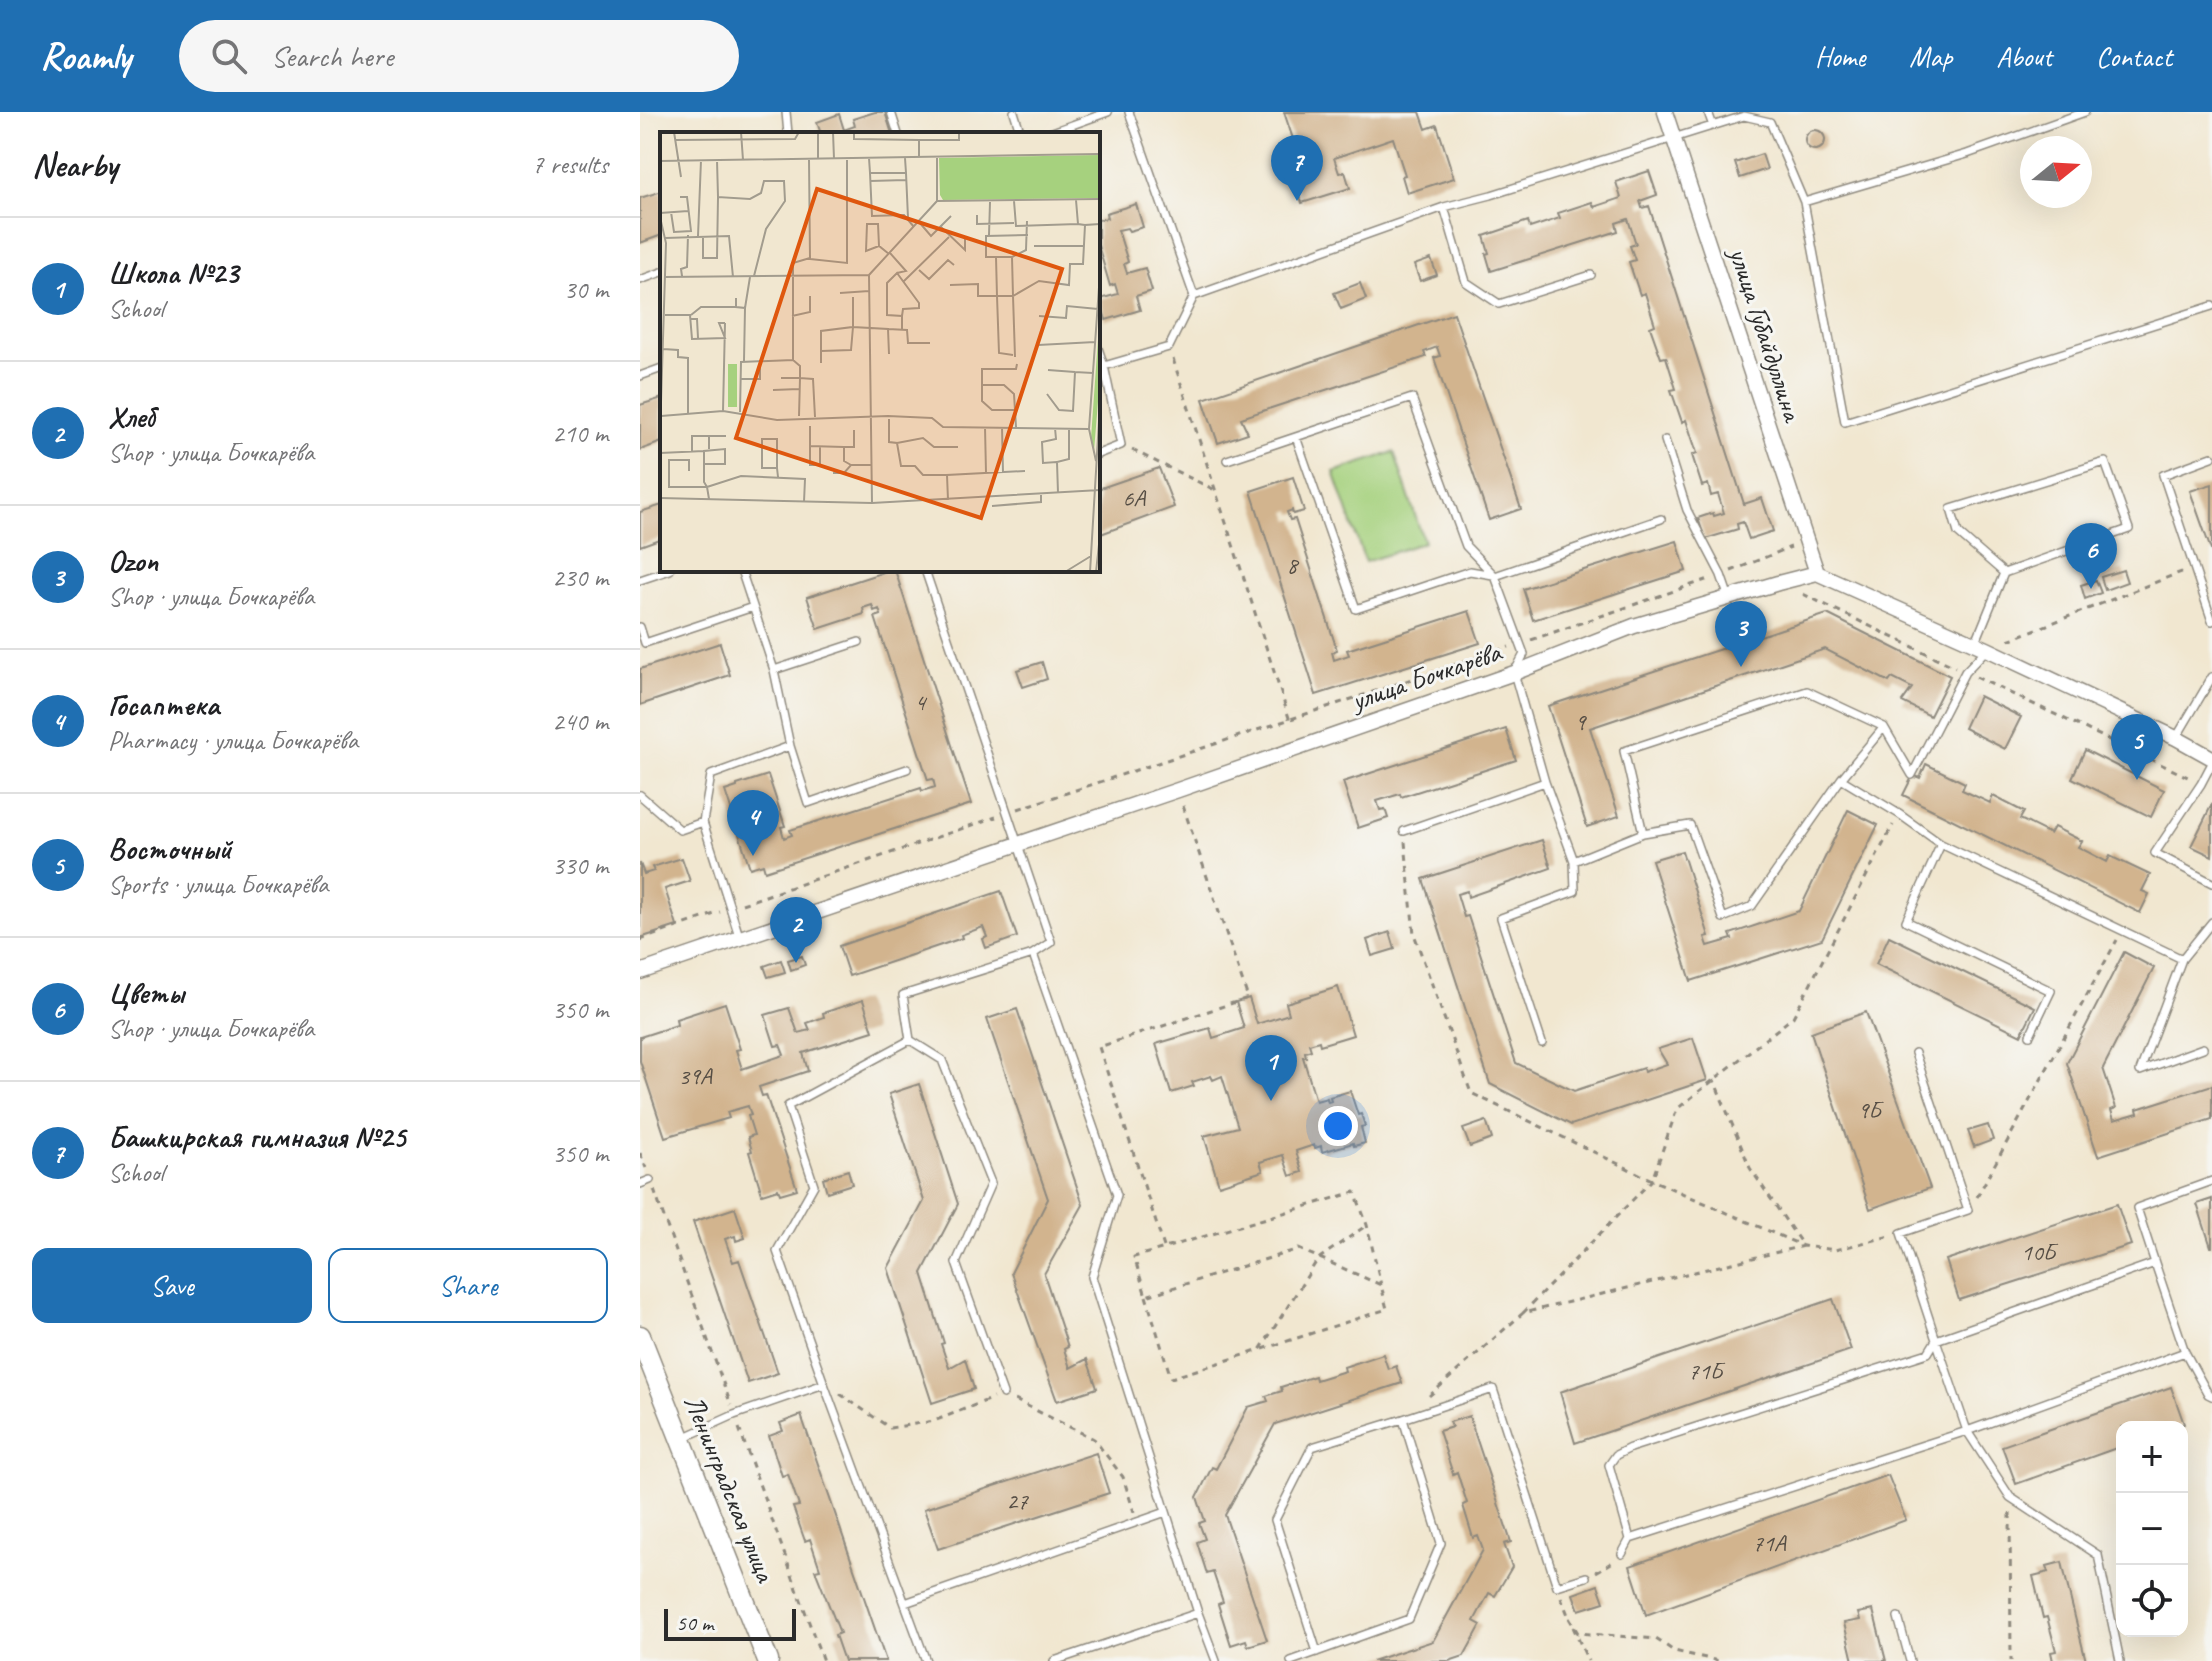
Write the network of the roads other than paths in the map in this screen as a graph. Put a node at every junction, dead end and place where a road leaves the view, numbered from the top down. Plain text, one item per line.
1 (786, 112) edge
2 (891, 112) edge
3 (1014, 112) edge
4 (1108, 112) edge
5 (1129, 112) edge
6 (1665, 112) edge
7 (1708, 112) edge
8 (2085, 112) edge
9 (1713, 126) junction
10 (788, 132) edge
11 (897, 132) edge
12 (1020, 132) edge
13 (1053, 132) edge
14 (1675, 139) junction
15 (1804, 202) junction
16 (1444, 207) junction
17 (660, 273) edge
18 (1591, 275) dead end
19 (640, 280) edge
20 (1194, 296) junction
21 (2212, 306) edge
22 (1101, 366) edge
23 (660, 369) edge
24 (640, 376) edge
25 (1296, 437) junction
26 (1665, 440) dead end
27 (1100, 453) edge
28 (2212, 457) edge
29 (1227, 460) dead end
30 (1661, 519) dead end
31 (664, 572) edge
32 (742, 572) edge
33 (926, 572) edge
34 (1817, 573) junction
35 (2004, 573) junction
36 (1495, 576) junction
37 (640, 580) edge
38 (1729, 598) junction
39 (753, 607) junction
40 (2212, 621) edge
41 (640, 627) edge
42 (859, 642) dead end
43 (1981, 646) junction
44 (774, 670) junction
45 (1514, 673) junction
46 (2212, 677) edge
47 (2212, 689) edge
48 (2203, 693) junction
49 (1884, 727) junction
50 (2176, 738) junction
51 (790, 746) junction
52 (2212, 760) edge
53 (907, 769) dead end
54 (1841, 779) junction
55 (1545, 782) junction
56 (640, 795) edge
57 (703, 822) junction
58 (1404, 831) road end
59 (1643, 833) junction
60 (1017, 843) junction
61 (1941, 844) junction
62 (1574, 861) junction
63 (2212, 883) edge
64 (2212, 922) edge
65 (740, 939) junction
66 (1033, 954) junction
67 (2182, 959) junction
68 (640, 972) edge
69 (2030, 1035) dead end
70 (910, 1040) junction
71 (1542, 1043) dead end
72 (2203, 1048) dead end
73 (1915, 1053) dead end
74 (650, 1180) dead end
75 (2212, 1181) edge
76 (640, 1184) edge
77 (2155, 1263) junction
78 (640, 1336) edge
79 (1936, 1340) junction
80 (2185, 1352) junction
81 (824, 1384) junction
82 (1003, 1394) road end
83 (2212, 1396) edge
84 (1403, 1419) junction
85 (1967, 1431) junction
86 (681, 1439) junction
87 (1166, 1512) junction
88 (1630, 1539) junction
89 (1622, 1554) road end
90 (1586, 1577) road end
91 (905, 1603) junction
92 (1198, 1613) junction
93 (1898, 1617) dead end
94 (1317, 1652) junction
95 (768, 1661) edge
96 (926, 1661) edge
97 (1054, 1661) edge
98 (1216, 1661) edge
99 (1291, 1661) edge
100 (1910, 1661) edge
101 (2120, 1661) edge

1 - 10 lane
2 - 11 lane
3 - 12 lane
4 - 13 lane
5 - 20 lane
6 - 14 street, улица Губайдуллина
7 - 9 lane
8 - 15 lane
9 - 14 lane
9 - 15 lane
14 - 16 lane
14 - 34 street, улица Губайдуллина
15 - 21 lane
16 - 18 lane
16 - 20 lane
17 - 19 lane
20 - 22 lane
22 - 27 lane
23 - 24 lane
25 - 29 lane
25 - 36 lane
25 - 36 lane
26 - 38 lane
28 - 40 lane
30 - 36 lane
31 - 37 lane
32 - 39 lane
33 - 60 lane
34 - 38 street, улица Бочкарёва
34 - 43 street
35 - 35 lane
35 - 43 lane
36 - 45 lane
38 - 45 street, улица Бочкарёва
39 - 41 lane
39 - 44 lane
42 - 44 lane
43 - 49 lane
43 - 50 street
44 - 51 lane
45 - 55 lane
45 - 60 street, улица Бочкарёва
46 - 48 lane
47 - 48 lane
48 - 50 lane
49 - 54 lane
49 - 59 lane
50 - 52 street
51 - 53 lane
51 - 57 lane
52 - 63 lane
54 - 59 lane
54 - 61 lane
55 - 58 lane
55 - 62 lane
56 - 57 lane
57 - 65 lane
59 - 62 lane
60 - 65 street, улица Бочкарёва
60 - 66 lane
61 - 67 lane
61 - 69 lane
62 - 71 lane
64 - 67 lane
65 - 68 street, улица Бочкарёва
66 - 70 lane
66 - 87 lane
67 - 72 lane
70 - 81 lane
70 - 82 lane
73 - 79 lane
74 - 76 lane
75 - 77 lane
77 - 79 lane
77 - 80 lane
78 - 86 street, Ленинградская улица
79 - 85 lane
79 - 88 lane
80 - 83 lane
80 - 85 lane
81 - 86 lane
81 - 91 lane
84 - 90 lane
84 - 94 lane
84 - 94 lane
85 - 88 lane
85 - 101 lane
86 - 95 street, Ленинградская улица
87 - 91 lane
87 - 92 lane
88 - 89 lane
91 - 96 lane
92 - 97 lane
92 - 98 lane
93 - 100 lane
94 - 99 lane

